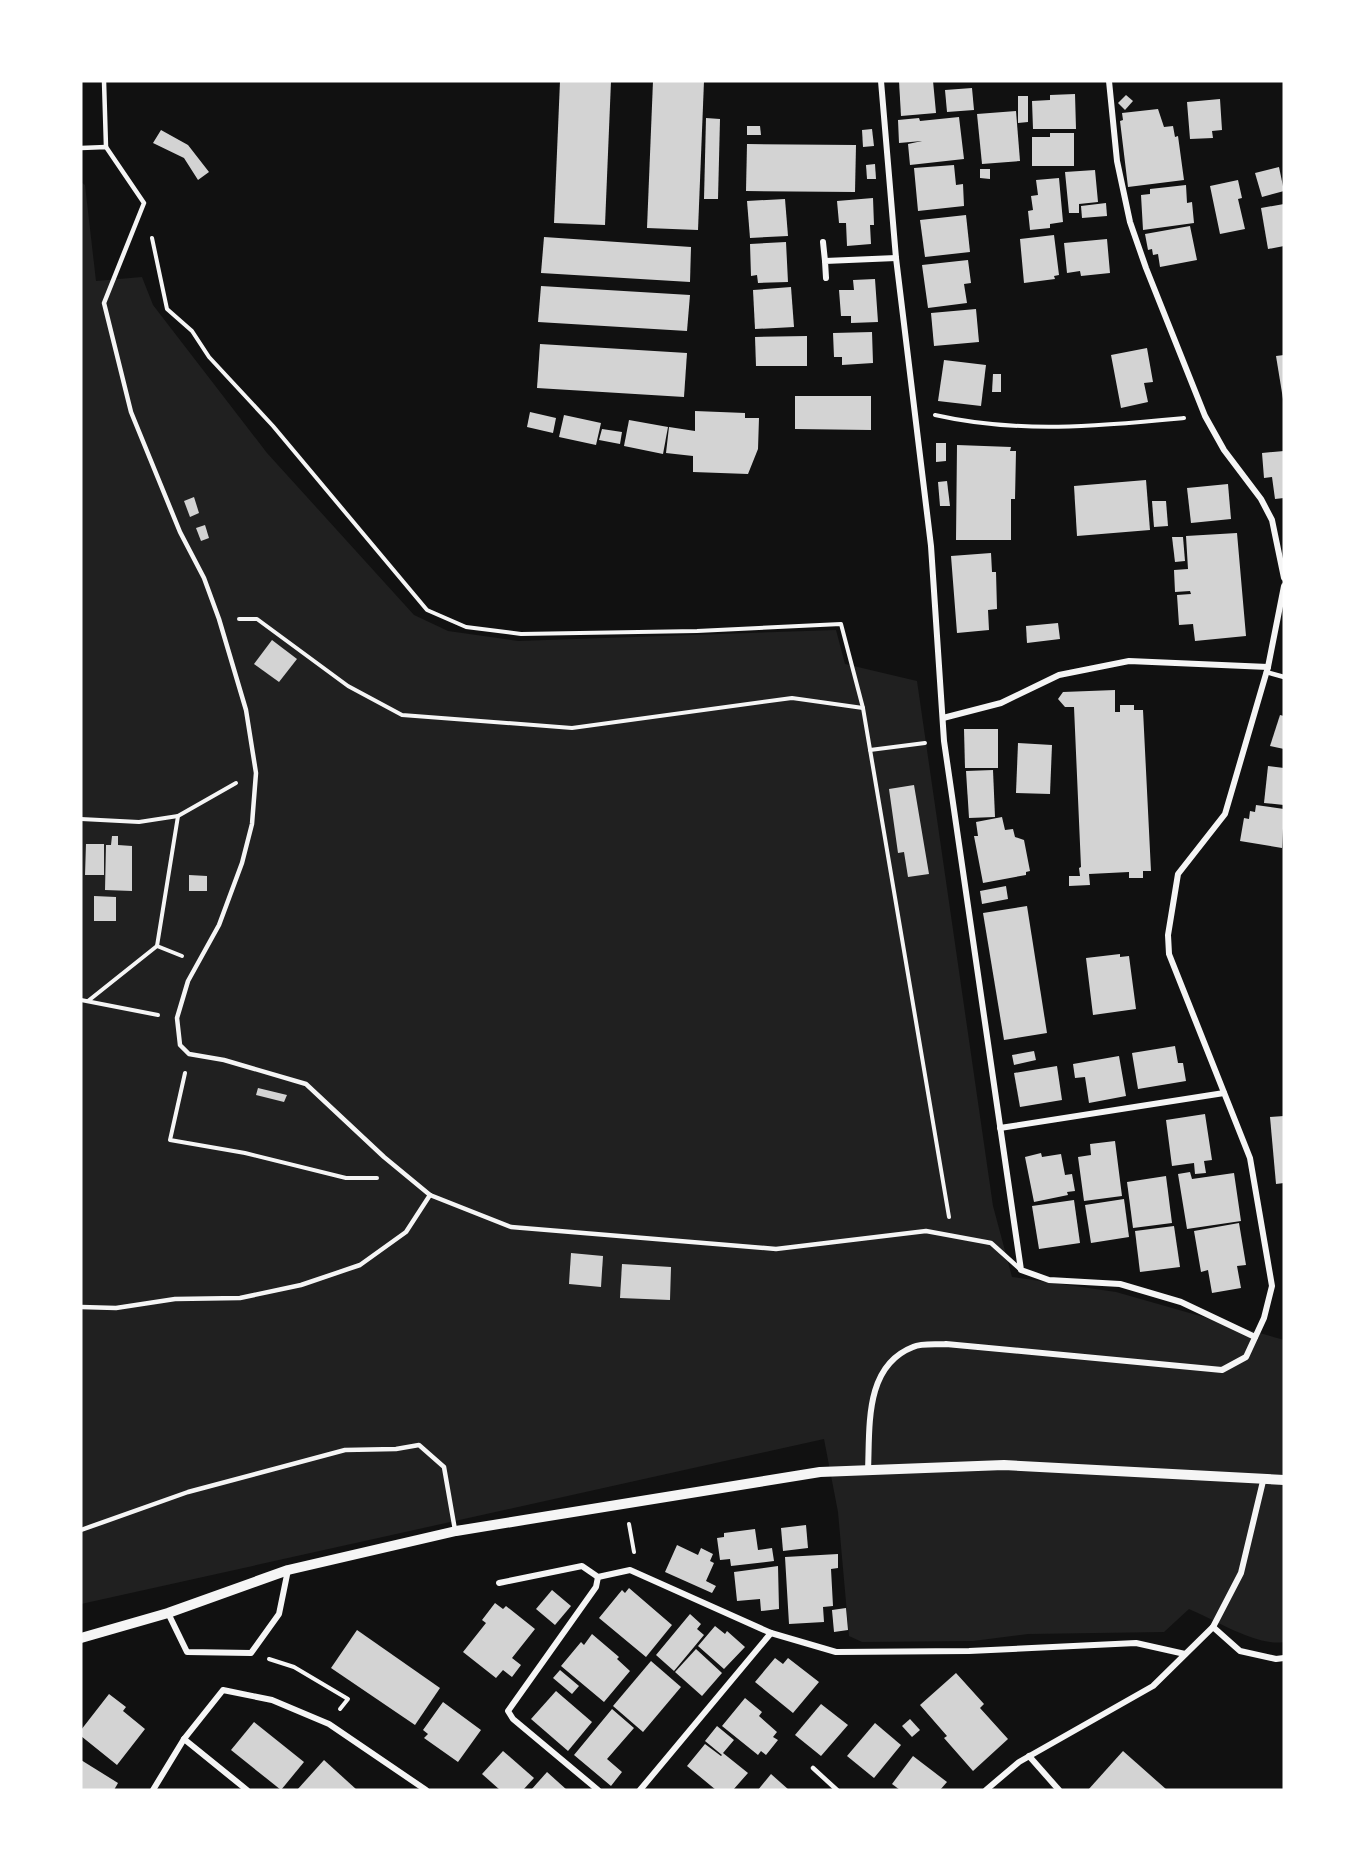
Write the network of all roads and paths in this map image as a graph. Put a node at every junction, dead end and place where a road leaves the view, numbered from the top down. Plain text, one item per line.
1 (104, 81) edge
2 (880, 81) edge
3 (1109, 81) edge
4 (106, 147) junction
5 (81, 148) edge
6 (144, 203) junction
7 (823, 243) dead end
8 (896, 258) junction
9 (825, 261) junction
10 (826, 278) dead end
11 (914, 411) junction
12 (1205, 416) junction
13 (1284, 578) edge
14 (1284, 586) edge
15 (219, 619) junction
16 (1267, 670) junction
17 (1284, 677) edge
18 (862, 708) junction
19 (943, 718) junction
20 (944, 741) junction
21 (870, 750) junction
22 (255, 772) junction
23 (178, 816) junction
24 (81, 819) edge
25 (81, 1000) edge
26 (88, 1001) junction
27 (177, 1018) junction
28 (189, 1054) junction
29 (1224, 1093) junction
30 (1000, 1128) junction
31 (408, 1178) junction
32 (430, 1195) junction
33 (952, 1236) junction
34 (1021, 1270) junction
35 (81, 1307) edge
36 (1255, 1336) junction
37 (868, 1470) junction
38 (1264, 1477) junction
39 (1284, 1480) edge
40 (623, 1503) junction
41 (81, 1530) edge
42 (456, 1532) junction
43 (288, 1570) junction
44 (630, 1570) junction
45 (598, 1577) junction
46 (499, 1583) dead end
47 (168, 1613) junction
48 (1213, 1627) junction
49 (771, 1633) junction
50 (81, 1638) edge
51 (251, 1653) junction
52 (1185, 1654) junction
53 (1284, 1658) edge
54 (329, 1724) junction
55 (184, 1739) junction
56 (1029, 1756) junction
57 (813, 1768) dead end
58 (153, 1790) edge
59 (247, 1790) edge
60 (426, 1790) edge
61 (598, 1790) edge
62 (640, 1790) edge
63 (837, 1790) edge
64 (986, 1790) edge
65 (1059, 1790) edge

1 - 4 lane
2 - 8 street
3 - 12 street
4 - 5 lane
4 - 6 lane
6 - 15 lane
6 - 18 path
7 - 9 street
8 - 9 street
8 - 11 street
9 - 10 street
11 - 12 path
11 - 19 street
12 - 13 street
14 - 16 street
15 - 18 path
15 - 22 lane
16 - 17 lane
16 - 19 street
16 - 29 street
18 - 21 path
19 - 20 street
20 - 21 path
20 - 30 street
21 - 33 path
22 - 23 path
22 - 27 lane
23 - 24 path
23 - 26 path
25 - 26 path
26 - 27 path
27 - 28 lane
28 - 31 lane
28 - 31 path
29 - 30 street
29 - 36 street
30 - 34 street
31 - 32 lane
32 - 33 lane
32 - 35 lane
33 - 34 lane
34 - 36 street
36 - 37 street
37 - 38 street
37 - 40 street
38 - 39 street
38 - 48 street
40 - 42 street
40 - 44 path
41 - 42 lane
42 - 43 street
43 - 47 street
43 - 51 street
44 - 45 street
44 - 49 street
45 - 46 street
45 - 61 street
47 - 50 street
47 - 51 street
48 - 52 street
48 - 53 street
49 - 52 street
49 - 62 street
51 - 54 path
52 - 56 street
54 - 55 street
54 - 60 street
55 - 58 street
55 - 59 street
56 - 64 street
56 - 65 street
57 - 63 lane

